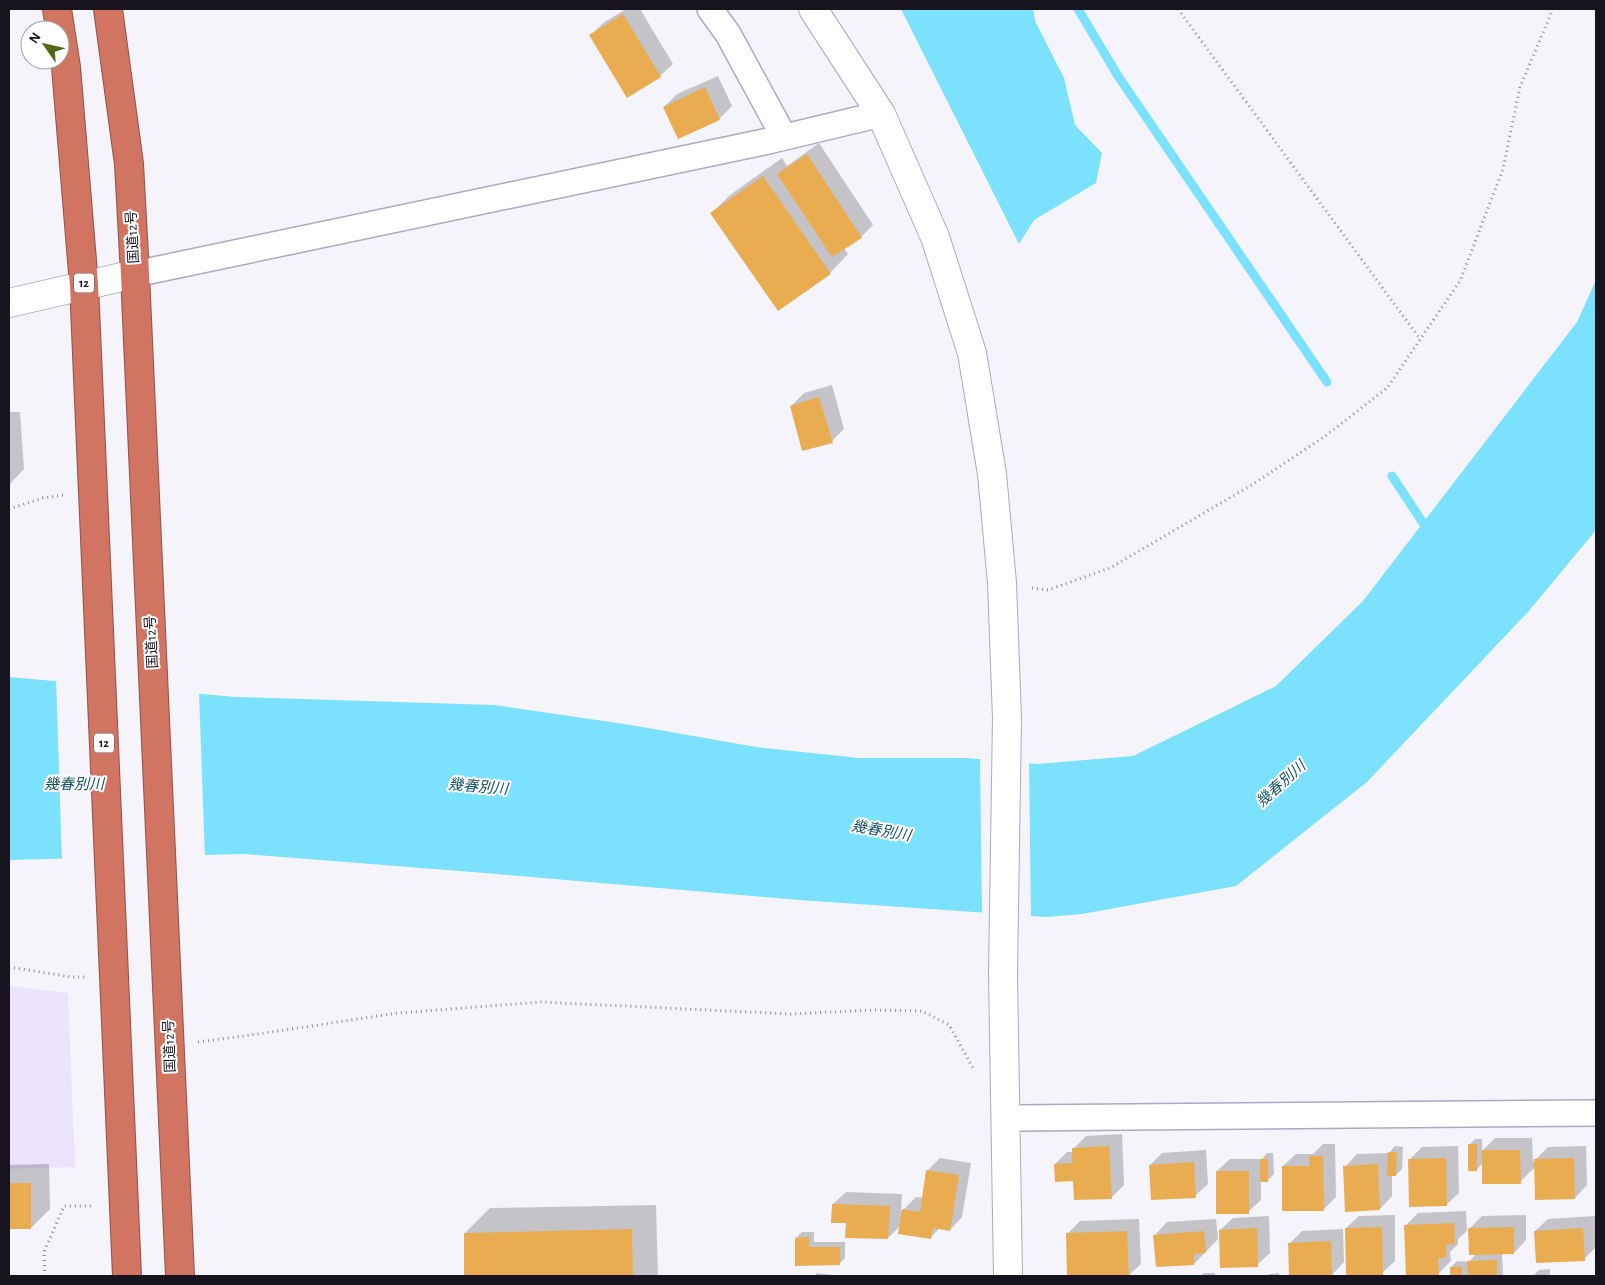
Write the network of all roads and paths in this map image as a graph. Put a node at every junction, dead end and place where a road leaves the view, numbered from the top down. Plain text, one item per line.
1 (57, 9) edge
2 (108, 9) edge
3 (710, 9) edge
4 (813, 9) edge
5 (1178, 9) edge
6 (1554, 9) edge
7 (881, 114) junction
8 (784, 137) junction
9 (135, 274) junction
10 (84, 285) junction
11 (9, 302) edge
12 (1420, 339) junction
13 (93, 489) junction
14 (9, 509) edge
15 (1002, 584) junction
16 (9, 967) edge
17 (114, 979) junction
18 (170, 1045) junction
19 (978, 1075) dead end
20 (1596, 1113) edge
21 (1005, 1118) junction
22 (127, 1276) edge
23 (180, 1276) edge
24 (1008, 1276) edge

1 - 10 highway, 12
2 - 9 highway, 国道12号
3 - 8 street
4 - 7 street
5 - 12 path
6 - 12 path
7 - 8 street
7 - 15 street
8 - 9 street
9 - 10 street
9 - 18 highway, 国道12号
10 - 11 street
10 - 13 highway, 12
12 - 15 path
13 - 14 path
13 - 17 highway, 12
15 - 21 street
16 - 17 path
17 - 22 highway, 12
18 - 19 path
18 - 23 highway, 国道12号
20 - 21 street
21 - 24 street

